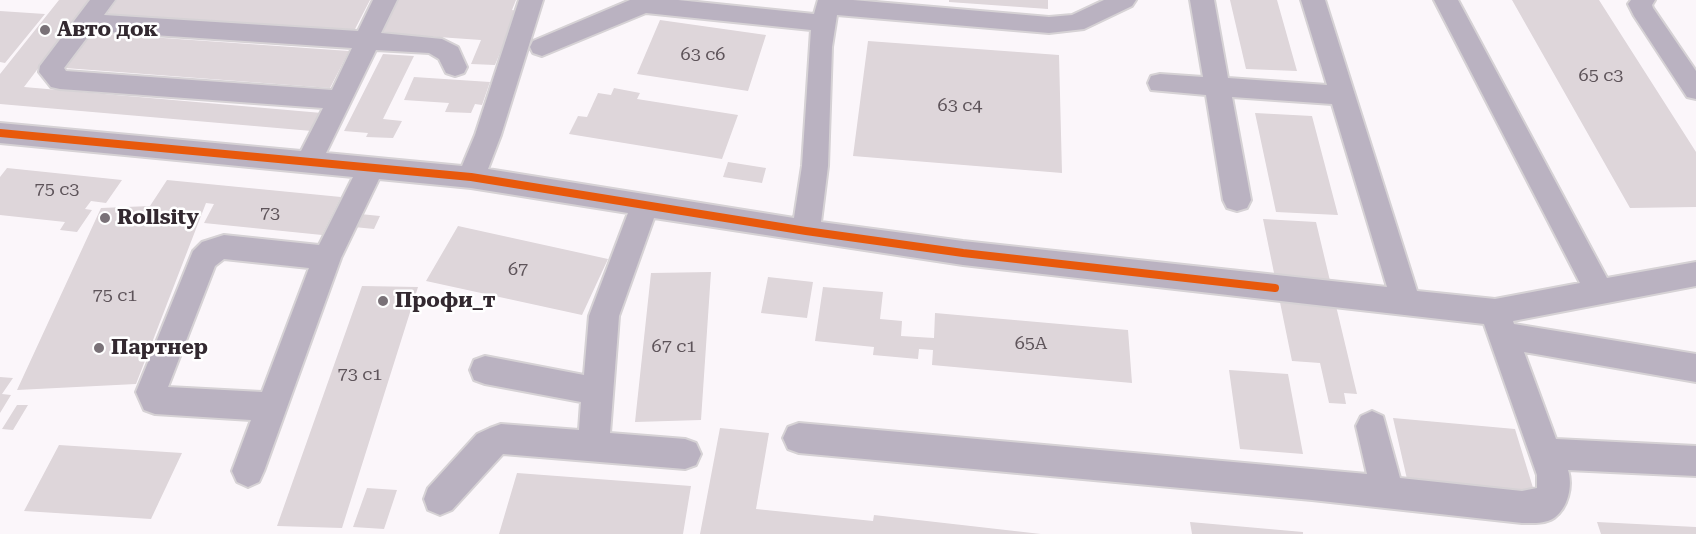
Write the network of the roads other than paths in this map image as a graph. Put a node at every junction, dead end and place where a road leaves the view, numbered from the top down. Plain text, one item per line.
1 (104, 0) edge
2 (385, 0) edge
3 (531, 0) edge
4 (1124, 0) edge
5 (1202, 0) edge
6 (1313, 0) edge
7 (1446, 0) edge
8 (1643, 0) edge
9 (826, 10) edge
10 (87, 21) junction
11 (366, 41) junction
12 (542, 47) dead end
13 (456, 67) dead end
14 (1160, 83) dead end
15 (1217, 87) junction
16 (1696, 90) edge
17 (1342, 95) junction
18 (340, 100) junction
19 (0, 133) edge
20 (309, 160) junction
21 (372, 166) junction
22 (471, 177) junction
23 (1237, 200) dead end
24 (645, 205) junction
25 (806, 231) junction
26 (327, 258) junction
27 (1696, 274) edge
28 (1600, 292) junction
29 (1406, 302) junction
30 (1499, 323) junction
31 (1696, 368) edge
32 (485, 370) dead end
33 (596, 391) junction
34 (272, 406) junction
35 (1372, 426) dead end
36 (799, 438) dead end
37 (593, 446) junction
38 (685, 454) dead end
39 (1546, 454) junction
40 (1696, 461) edge
41 (248, 471) dead end
42 (1387, 492) junction
43 (440, 499) dead end

1 - 10 street
2 - 11 street
3 - 22 street
4 - 9 street
5 - 15 street
6 - 17 street
7 - 28 street
8 - 16 street
9 - 12 street
9 - 25 street
10 - 11 street
10 - 18 street
11 - 13 street
11 - 18 street
14 - 15 street
15 - 17 street
15 - 23 street
17 - 29 street
18 - 20 street
19 - 20 street
20 - 21 street
21 - 22 street
21 - 26 street
22 - 24 street
24 - 25 street
24 - 33 street
25 - 29 street
26 - 34 street
26 - 34 street
27 - 28 street
28 - 30 street
29 - 30 street
30 - 31 street
30 - 39 street
32 - 33 street
33 - 37 street
34 - 41 street
35 - 42 street
36 - 42 street
37 - 38 street
37 - 43 street
39 - 40 street
39 - 42 street

